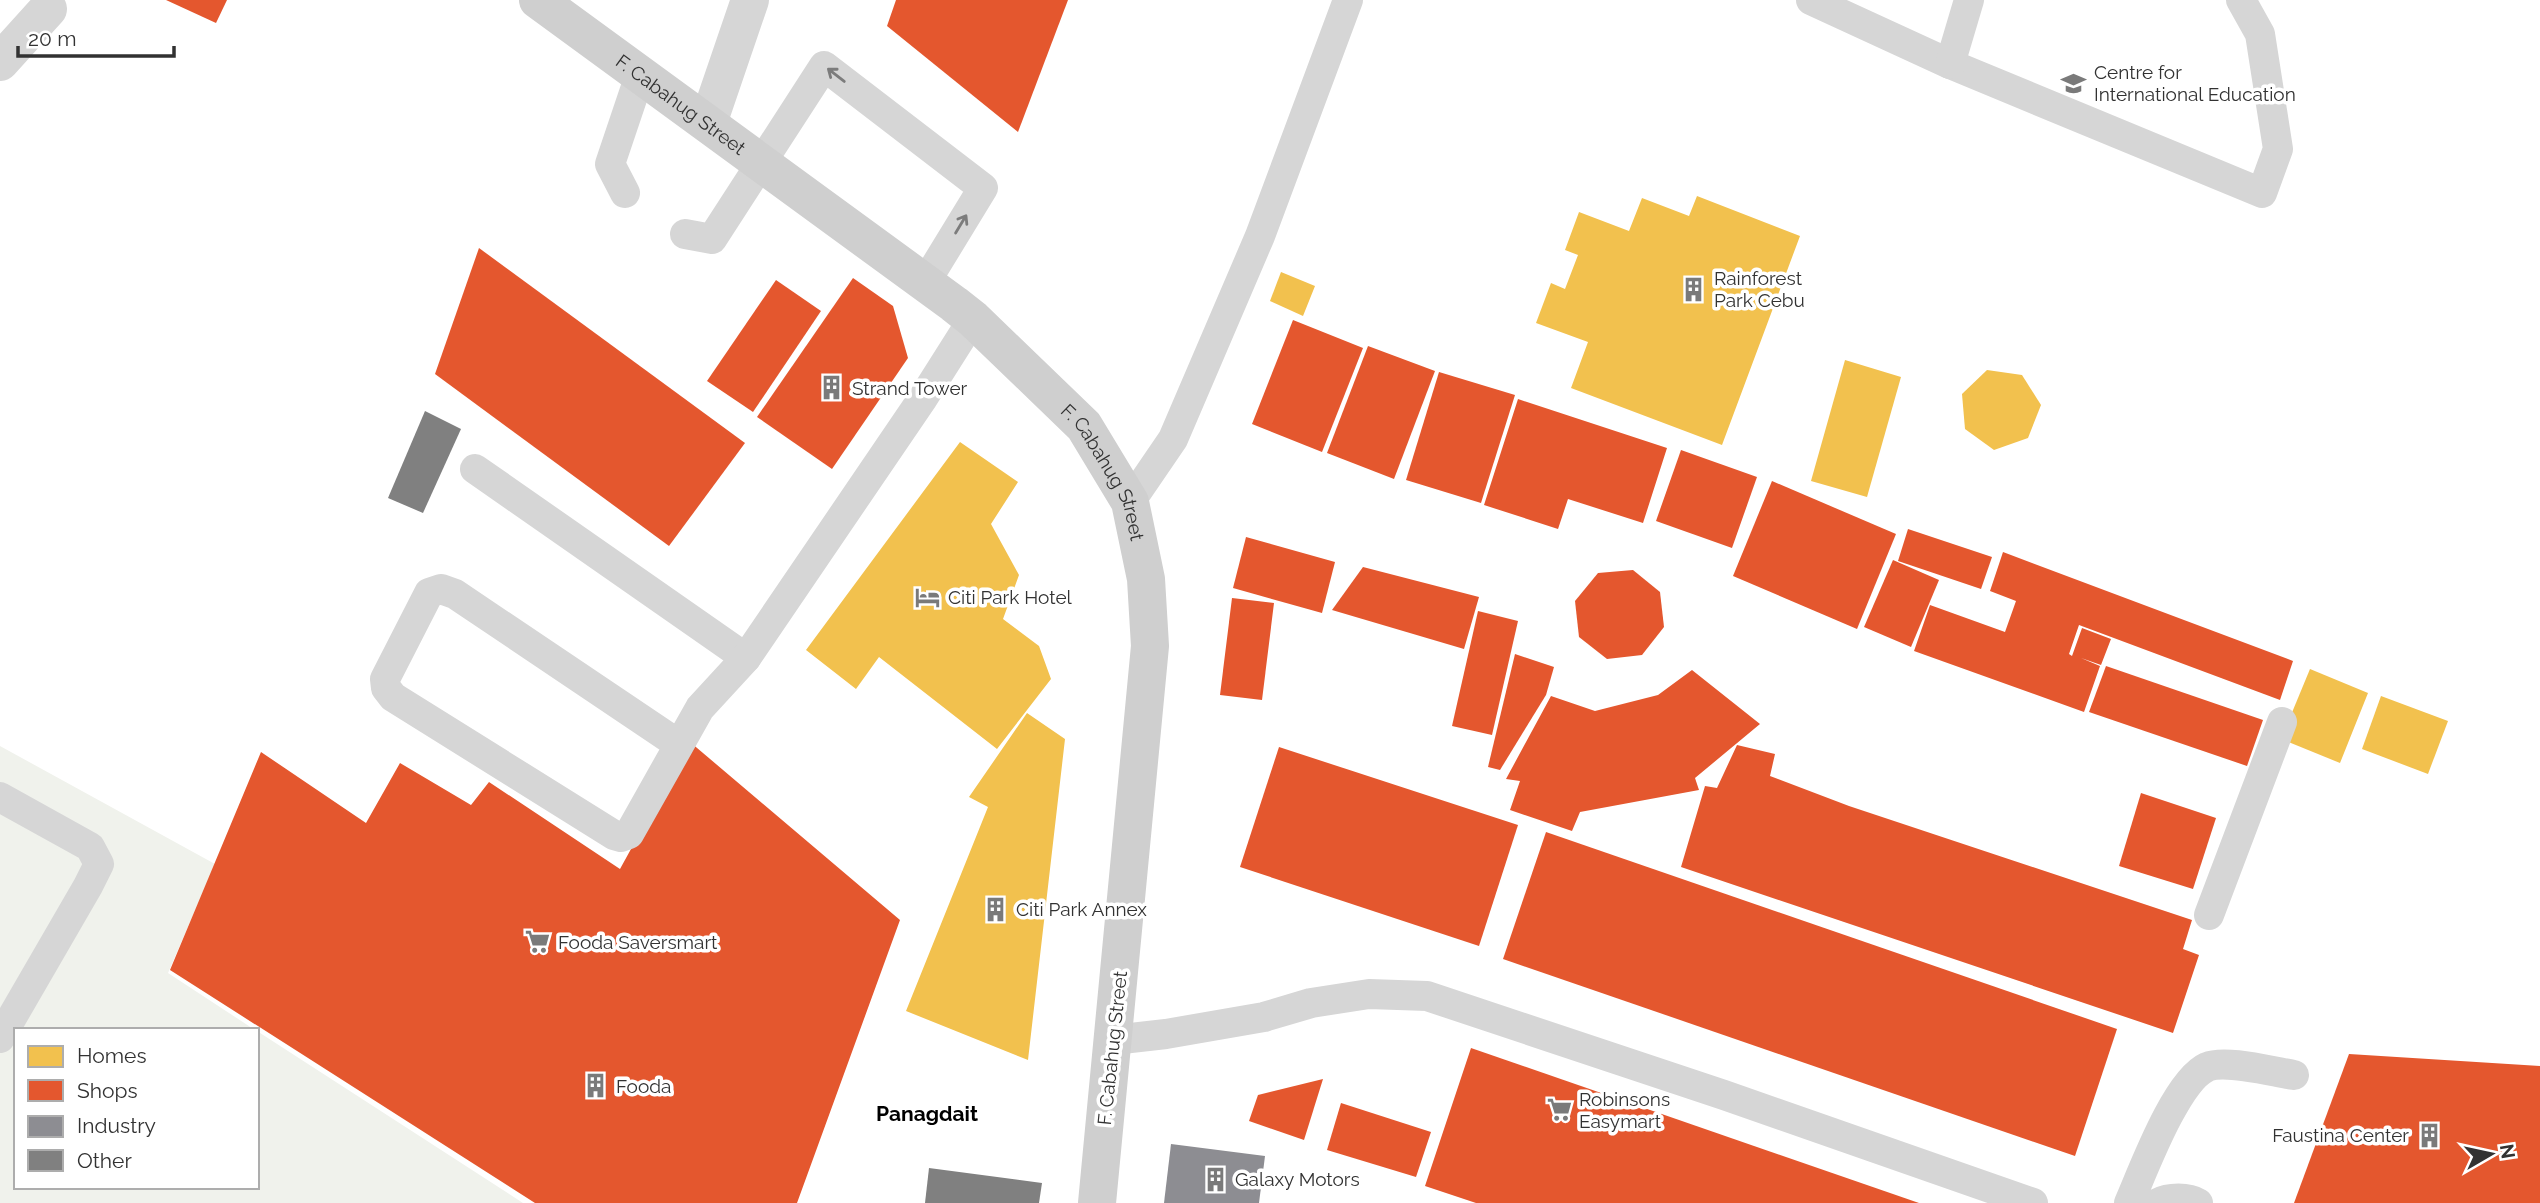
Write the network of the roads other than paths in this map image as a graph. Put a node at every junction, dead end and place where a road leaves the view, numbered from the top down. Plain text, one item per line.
1 (538, 0) edge
2 (750, 0) edge
3 (1349, 0) edge
4 (1811, 0) edge
5 (1969, 0) edge
6 (2242, 0) edge
7 (1843, 6) edge
8 (48, 9) dead end
9 (0, 62) edge
10 (1950, 64) junction
11 (640, 75) junction
12 (708, 123) junction
13 (760, 162) junction
14 (625, 193) dead end
15 (685, 234) dead end
16 (925, 283) junction
17 (973, 319) junction
18 (475, 469) dead end
19 (1130, 502) junction
20 (746, 658) junction
21 (2282, 722) dead end
22 (678, 744) junction
23 (0, 797) edge
24 (2209, 915) dead end
25 (0, 1038) edge
26 (1113, 1040) junction
27 (2294, 1076) dead end
28 (1097, 1203) edge
29 (2034, 1203) edge
30 (2129, 1203) edge
31 (2158, 1203) edge
32 (2198, 1203) edge

1 - 11 main road, F. Cabahug Street
2 - 12 street
3 - 19 lane
4 - 7 lane
5 - 10 lane
6 - 10 lane
7 - 10 lane
8 - 9 street
11 - 12 main road, F. Cabahug Street
11 - 14 lane
12 - 13 main road, F. Cabahug Street
13 - 15 lane
13 - 16 main road, F. Cabahug Street
16 -> 13 lane
16 - 17 main road, F. Cabahug Street
17 - 19 main road, F. Cabahug Street
17 - 20 lane
18 - 20 lane
19 - 26 main road, F. Cabahug Street
20 - 22 lane
21 - 24 lane
22 - 22 lane
23 - 25 lane
26 - 28 main road, F. Cabahug Street
26 - 29 lane
27 - 30 lane
31 - 32 lane

